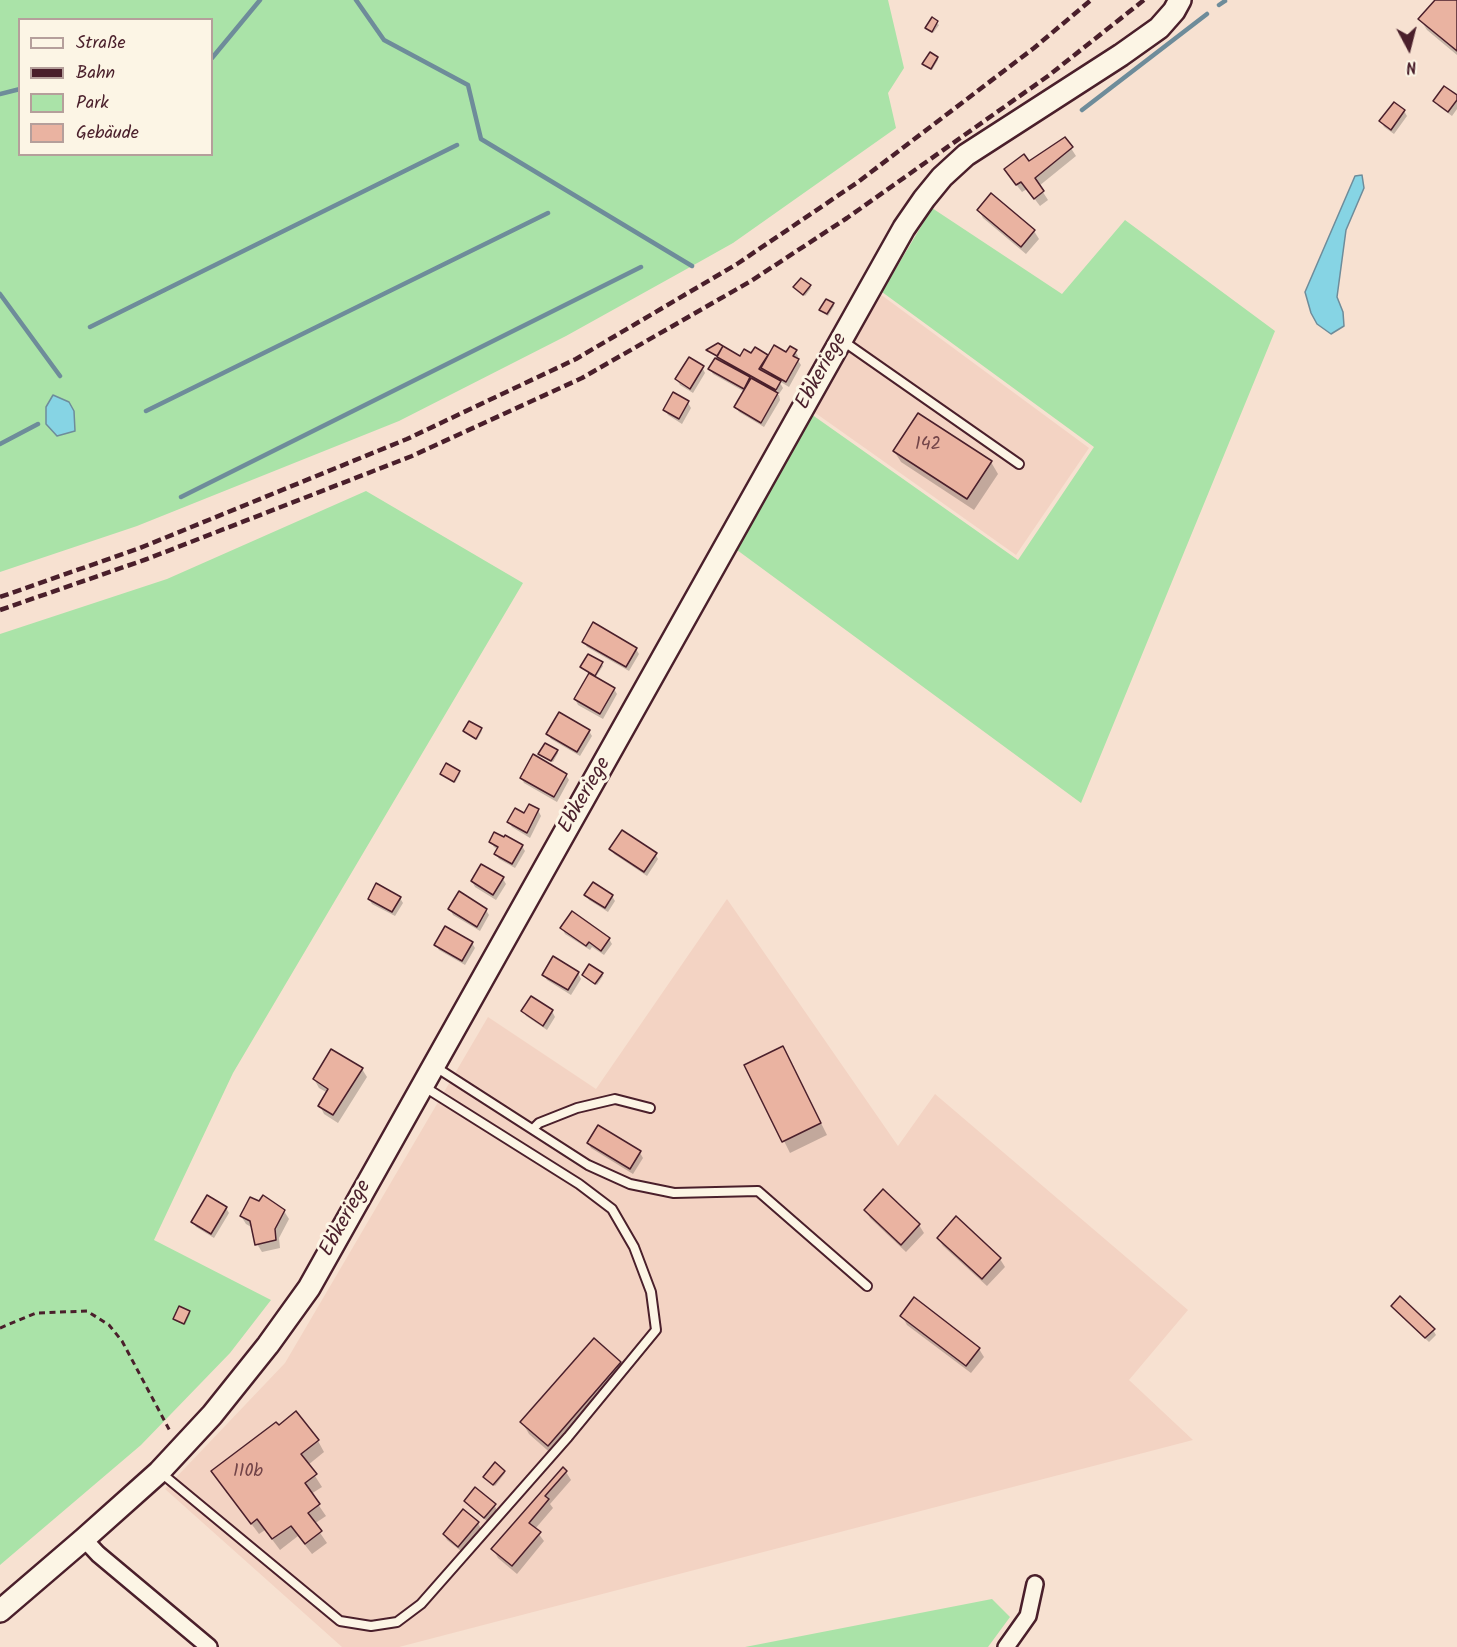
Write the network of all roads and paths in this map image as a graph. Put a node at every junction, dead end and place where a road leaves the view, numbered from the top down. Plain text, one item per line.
1 (1180, 0) edge
2 (841, 340) junction
3 (1019, 464) dead end
4 (433, 1065) junction
5 (422, 1085) junction
6 (650, 1108) dead end
7 (533, 1130) junction
8 (867, 1286) dead end
9 (0, 1329) edge
10 (181, 1448) junction
11 (159, 1472) junction
12 (84, 1539) junction
13 (1035, 1584) dead end
14 (0, 1611) edge
15 (209, 1647) edge
16 (1006, 1647) edge

1 - 2 street, Ebkeriege
2 - 3 lane
2 - 4 street, Ebkeriege
4 - 5 street, Ebkeriege
4 - 7 lane
5 - 10 street, Ebkeriege
5 - 11 lane
6 - 7 lane
7 - 8 lane
9 - 10 path
10 - 11 street, Ebkeriege
11 - 12 street, Ebkeriege
12 - 14 street, Ebkeriege
12 - 15 street
13 - 16 street

